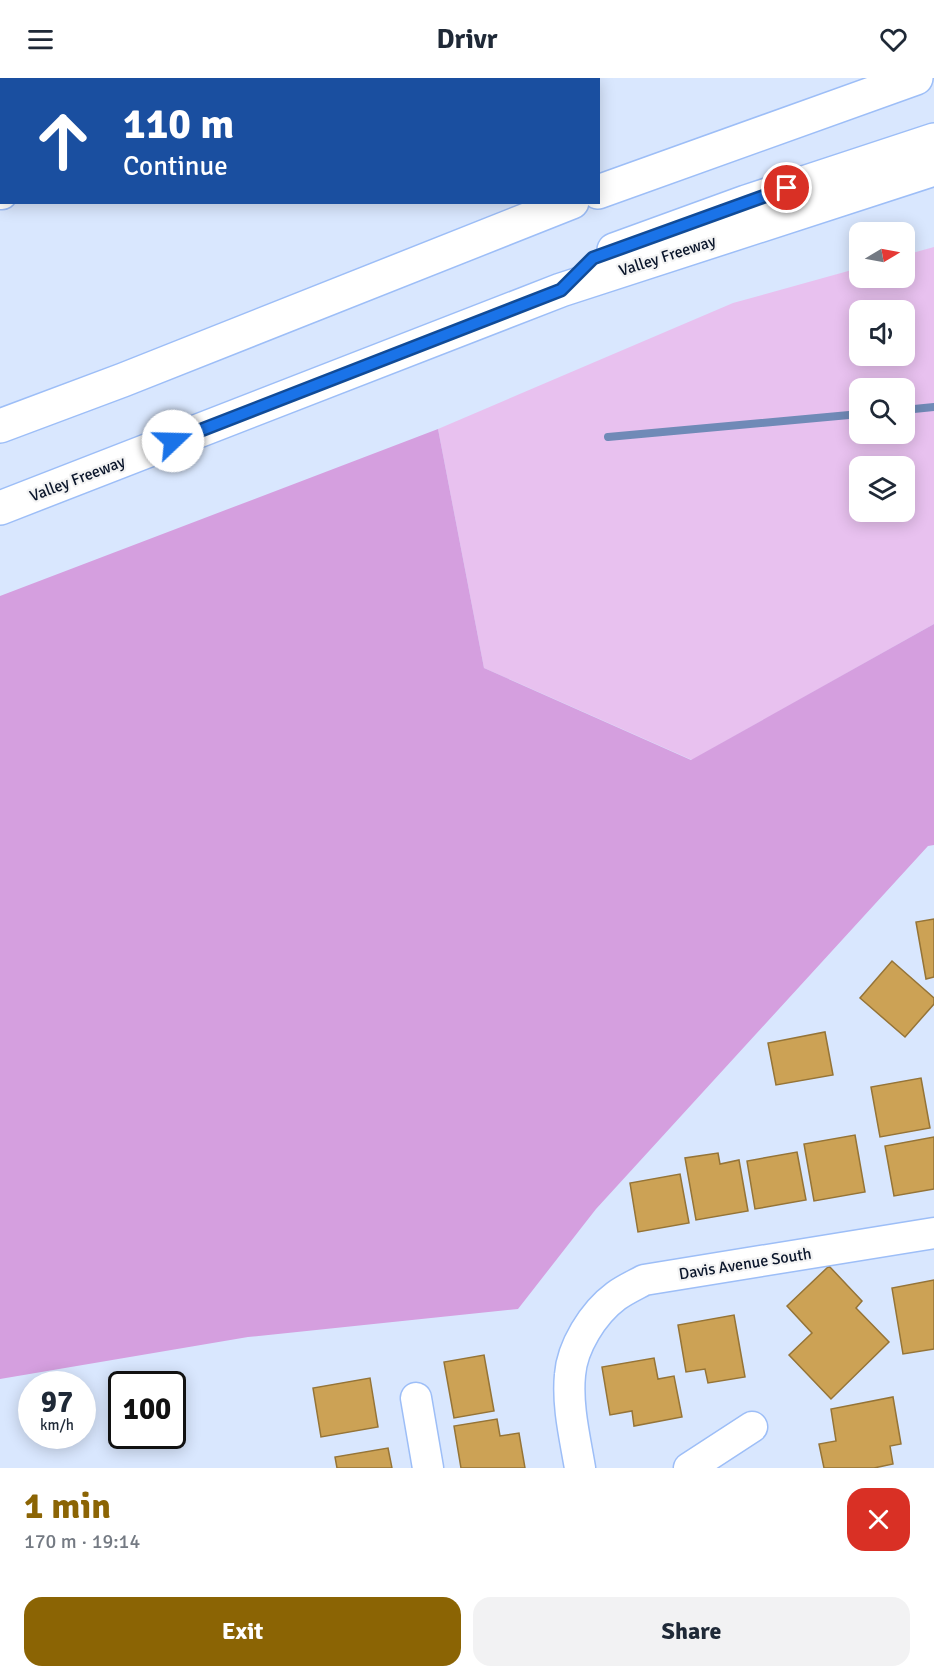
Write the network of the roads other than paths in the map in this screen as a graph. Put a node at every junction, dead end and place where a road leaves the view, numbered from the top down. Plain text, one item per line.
1 (916, 78) edge
2 (934, 140) edge
3 (934, 169) edge
4 (600, 191) edge
5 (567, 204) edge
6 (561, 290) junction
7 (0, 426) edge
8 (0, 508) edge
9 (934, 1233) edge
10 (416, 1398) dead end
11 (752, 1427) dead end
12 (428, 1468) edge
13 (579, 1468) edge
14 (689, 1468) edge

1 - 4 highway
2 - 6 highway
3 - 6 highway, Valley Freeway
5 - 7 highway
6 - 8 highway, Valley Freeway
9 - 13 street, Davis Avenue South
10 - 12 street
11 - 14 street

